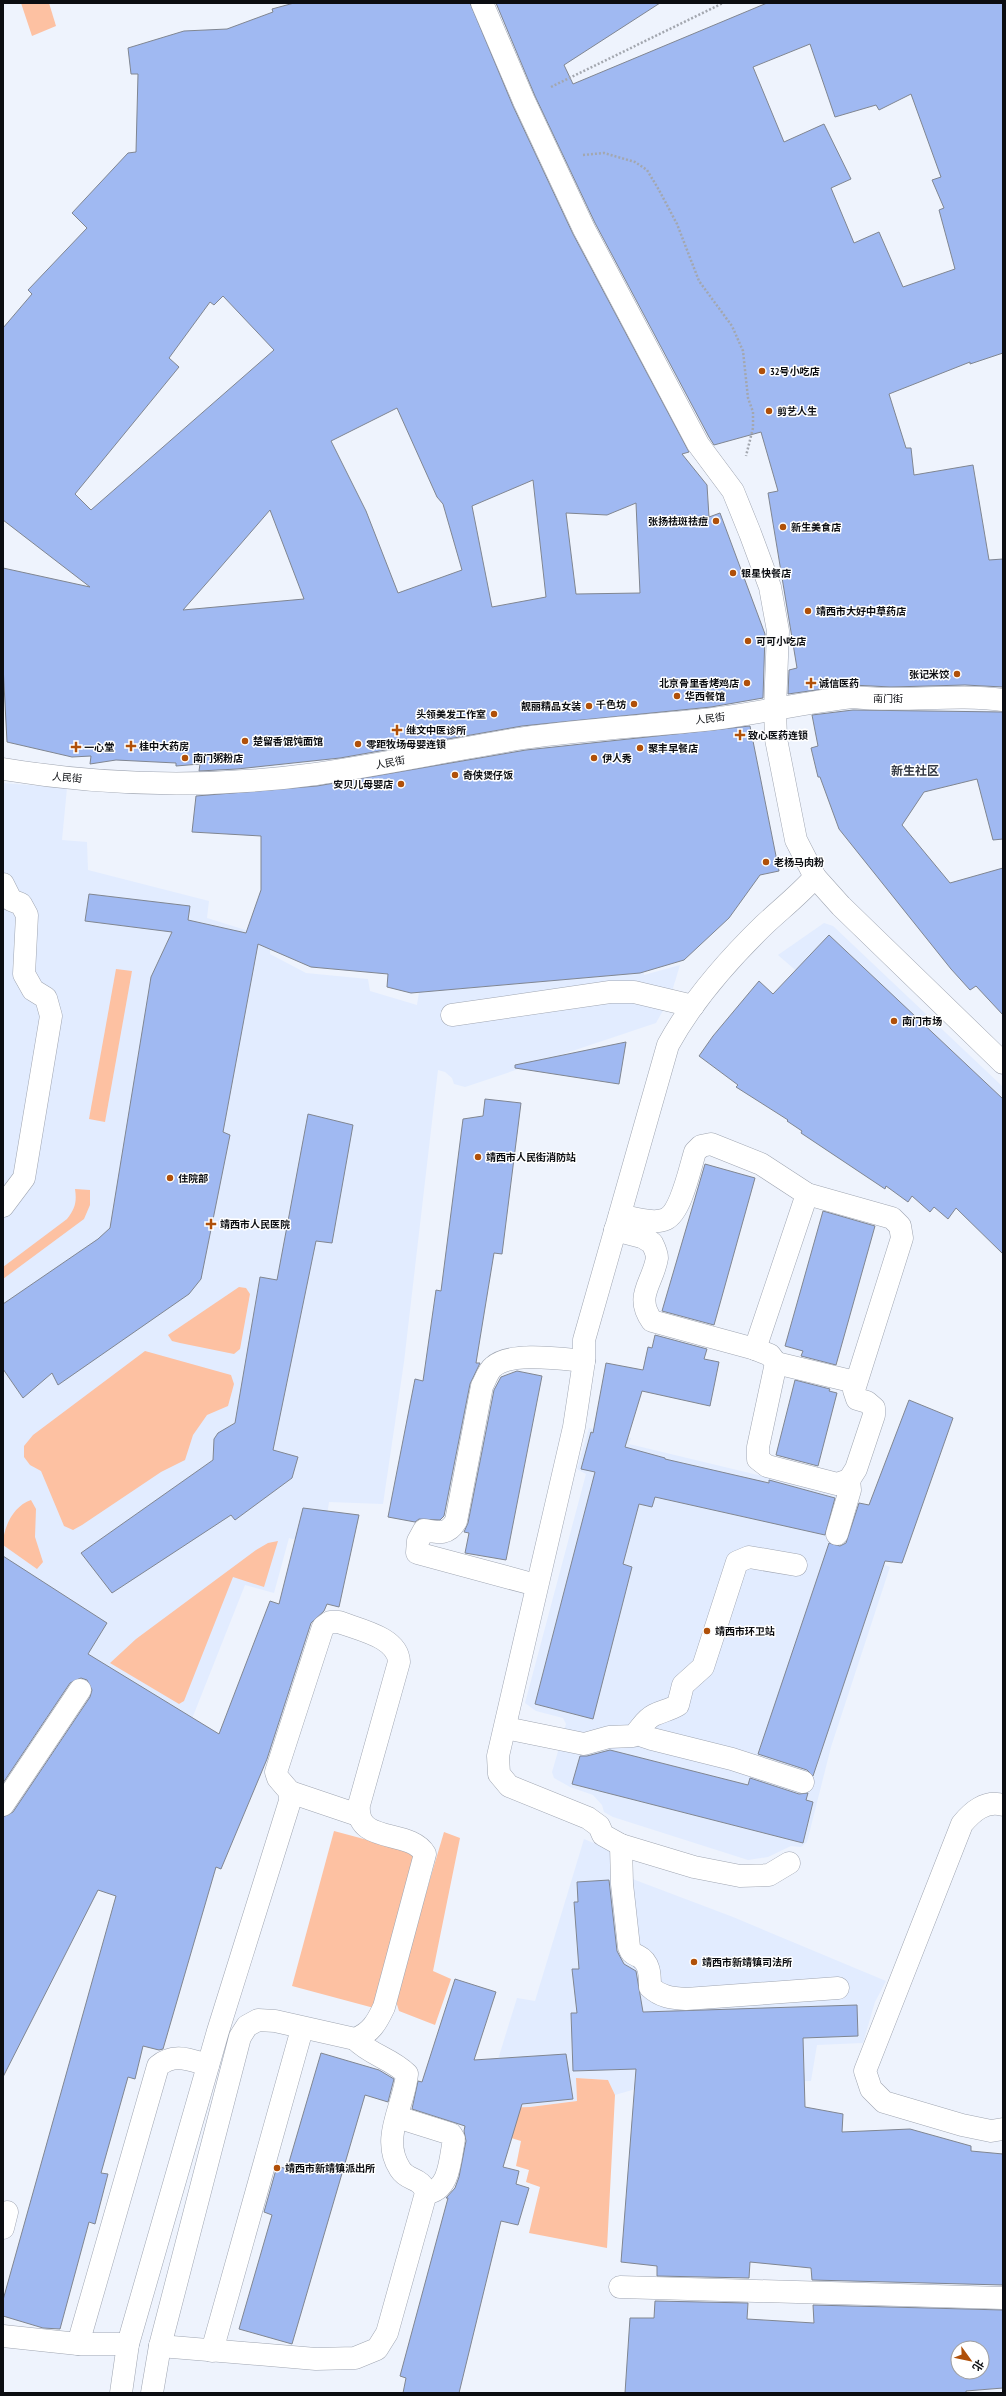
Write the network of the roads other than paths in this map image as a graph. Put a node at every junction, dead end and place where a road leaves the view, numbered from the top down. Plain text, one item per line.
1 (482, 3) edge
2 (1003, 700) edge
3 (775, 709) junction
4 (3, 769) edge
5 (815, 877) junction
6 (3, 884) edge
7 (693, 1006) junction
8 (452, 1015) dead end
9 (1003, 1063) edge
10 (807, 1194) junction
11 (3, 1206) edge
12 (617, 1223) junction
13 (755, 1349) junction
14 (584, 1361) junction
15 (776, 1363) junction
16 (855, 1382) junction
17 (849, 1480) junction
18 (838, 1534) dead end
19 (796, 1565) dead end
20 (536, 1585) junction
21 (80, 1690) dead end
22 (506, 1728) junction
23 (639, 1731) junction
24 (803, 1782) dead end
25 (290, 1792) junction
26 (3, 1804) edge
27 (1003, 1805) edge
28 (358, 1815) junction
29 (621, 1845) junction
30 (789, 1863) dead end
31 (838, 1988) dead end
32 (302, 2028) junction
33 (218, 2031) junction
34 (240, 2037) junction
35 (355, 2039) junction
36 (208, 2065) junction
37 (397, 2117) junction
38 (1003, 2129) edge
39 (426, 2193) junction
40 (620, 2287) dead end
41 (1003, 2298) edge
42 (3, 2336) edge
43 (78, 2344) junction
44 (128, 2344) junction
45 (160, 2346) junction
46 (212, 2351) junction
47 (121, 2393) edge
48 (152, 2393) edge

1 - 3 street
2 - 3 street, 南门街
3 - 4 street, 人民街
3 - 5 street
5 - 7 street
5 - 9 street
6 - 11 street
7 - 8 street
7 - 12 street
10 - 12 street
10 - 13 street
10 - 16 street
12 - 13 street
12 - 14 street
13 - 15 street
14 - 20 street
14 - 20 street
15 - 16 street
15 - 17 street
16 - 17 street
17 - 18 street
19 - 23 street
20 - 22 street
21 - 26 street
22 - 23 street
22 - 29 street
23 - 24 street
25 - 28 street
25 - 28 street
25 - 33 street
27 - 38 street
28 - 35 street
29 - 30 street
29 - 31 street
32 - 34 street
32 - 35 street
32 - 46 street
33 - 34 street
33 - 36 street
34 - 45 street
35 - 37 street
36 - 43 street
36 - 44 street
37 - 39 street
37 - 39 street
39 - 46 street
40 - 41 street
42 - 43 street
43 - 44 street
44 - 47 street
45 - 46 street
45 - 48 street

